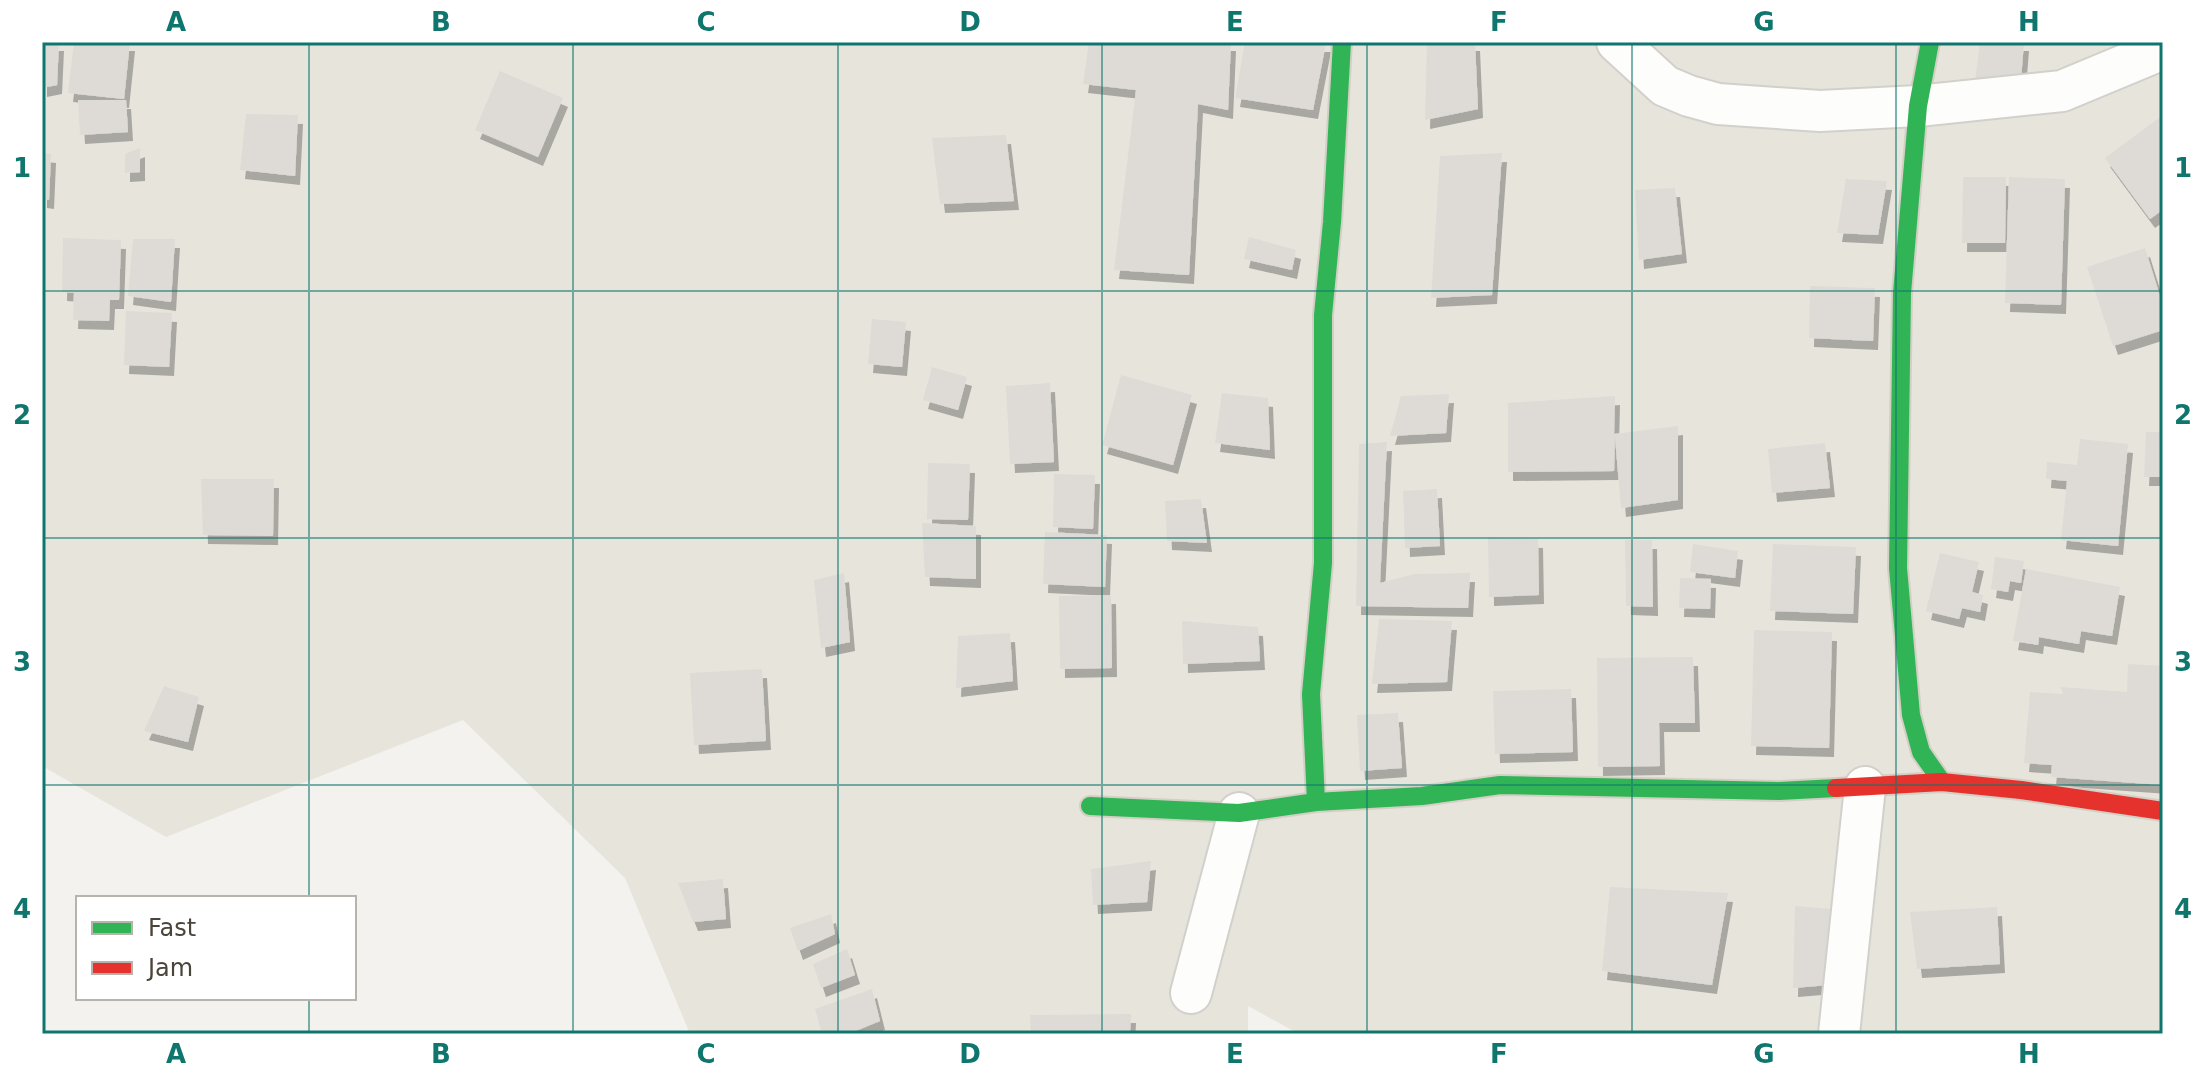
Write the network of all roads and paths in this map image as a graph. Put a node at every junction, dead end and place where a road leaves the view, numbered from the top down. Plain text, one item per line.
1 (1342, 42) edge
2 (1617, 42) edge
3 (1930, 42) edge
4 (2163, 49) edge
5 (1918, 106) junction
6 (1942, 782) junction
7 (1865, 787) junction
8 (1316, 802) junction
9 (1090, 806) dead end
10 (2163, 811) edge
11 (1239, 813) junction
12 (1191, 993) dead end
13 (1839, 1034) edge

1 - 8 street
2 - 5 street
3 - 5 street
4 - 5 street
5 - 6 street
6 - 7 street
6 - 10 street
7 - 8 street
7 - 13 street
8 - 11 street
9 - 11 street
11 - 12 street

